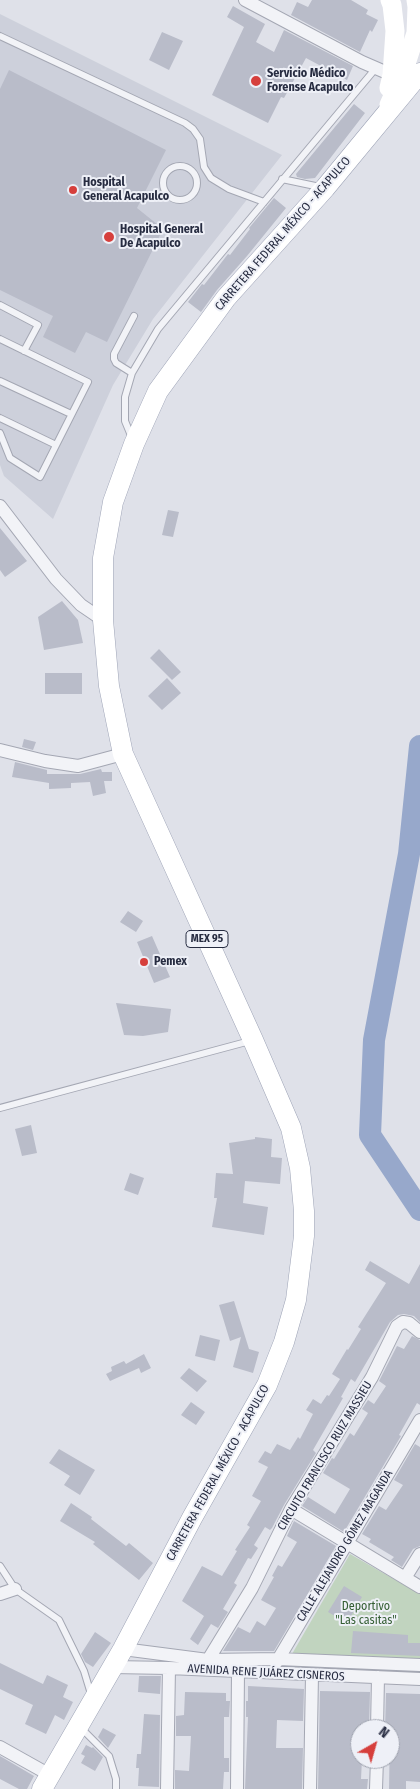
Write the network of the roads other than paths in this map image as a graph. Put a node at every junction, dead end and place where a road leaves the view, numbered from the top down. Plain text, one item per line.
1 (245, 0) edge
2 (390, 0) edge
3 (416, 0) edge
4 (0, 36) edge
5 (384, 72) junction
6 (420, 73) edge
7 (383, 118) junction
8 (204, 167) junction
9 (194, 174) junction
10 (282, 179) junction
11 (325, 188) junction
12 (264, 202) junction
13 (0, 305) edge
14 (134, 316) dead end
15 (0, 339) edge
16 (24, 351) junction
17 (132, 373) junction
18 (0, 381) edge
19 (71, 414) junction
20 (0, 418) edge
21 (0, 433) edge
22 (134, 444) junction
23 (56, 445) junction
24 (0, 506) edge
25 (103, 620) junction
26 (0, 750) edge
27 (123, 754) junction
28 (253, 1040) junction
29 (0, 1108) edge
30 (420, 1332) edge
31 (420, 1420) edge
32 (291, 1510) junction
33 (348, 1543) junction
34 (420, 1554) edge
35 (0, 1566) edge
36 (405, 1578) junction
37 (420, 1587) edge
38 (15, 1589) junction
39 (0, 1594) edge
40 (123, 1649) junction
41 (278, 1658) junction
42 (208, 1660) junction
43 (420, 1665) edge
44 (112, 1667) junction
45 (169, 1668) junction
46 (238, 1671) junction
47 (271, 1673) junction
48 (312, 1675) junction
49 (378, 1677) junction
50 (420, 1679) edge
51 (93, 1700) junction
52 (378, 1719) edge
53 (78, 1725) junction
54 (0, 1747) edge
55 (377, 1769) edge
56 (46, 1782) edge
57 (116, 1789) edge
58 (167, 1789) edge
59 (237, 1789) edge
60 (310, 1789) edge
61 (376, 1789) edge

1 - 5 street
2 - 5 main road
3 - 7 main road
4 - 8 lane
5 - 7 main road
5 - 10 lane
6 - 7 main road, CARRETERA FEDERAL MÉXICO - ACAPULCO / MEX 95
7 - 11 main road, CARRETERA FEDERAL MÉXICO - ACAPULCO / MEX 95
8 - 9 lane
8 - 12 lane
9 - 9 lane
10 - 11 lane
10 - 12 lane
11 - 22 main road, CARRETERA FEDERAL MÉXICO - ACAPULCO / MEX 95
12 - 17 lane
13 - 16 lane
14 - 17 lane
15 - 16 lane
16 - 19 lane
17 - 22 lane
18 - 19 lane
19 - 23 lane
20 - 23 lane
21 - 23 lane
22 - 25 main road, CARRETERA FEDERAL MÉXICO - ACAPULCO / MEX 95
24 - 25 street
25 - 27 main road, CARRETERA FEDERAL MÉXICO - ACAPULCO / MEX 95
26 - 27 street
27 - 28 main road, CARRETERA FEDERAL MÉXICO - ACAPULCO / MEX 95
28 - 29 lane
28 - 40 main road, CARRETERA FEDERAL MÉXICO - ACAPULCO / MEX 95
30 - 32 street, CIRCUITO FRANCISCO RUIZ MASSIEU
31 - 33 street, CALLE ALEJANDRO GÓMEZ MAGANDA
32 - 33 street
32 - 42 street, CIRCUITO FRANCISCO RUIZ MASSIEU
33 - 36 street
33 - 41 street, CALLE ALEJANDRO GÓMEZ MAGANDA
34 - 36 street
35 - 38 lane
36 - 37 street
38 - 39 street
38 - 51 lane
40 - 42 street, AVENIDA RENE JUÁREZ CISNEROS
40 - 44 main road, CARRETERA FEDERAL MÉXICO - ACAPULCO / MEX 95
41 - 42 street, AVENIDA RENE JUÁREZ CISNEROS
41 - 43 street, AVENIDA RENE JUÁREZ CISNEROS
41 - 47 street, CALLE ALEJANDRO GÓMEZ MAGANDA
44 - 45 street, AVENIDA RENE JUÁREZ CISNEROS
44 - 51 main road, CARRETERA FEDERAL MÉXICO - ACAPULCO / MEX 95
45 - 46 street, AVENIDA RENE JUÁREZ CISNEROS
45 - 58 street
46 - 47 street, AVENIDA RENE JUÁREZ CISNEROS
46 - 59 street
47 - 48 street, AVENIDA RENE JUÁREZ CISNEROS
48 - 49 street, AVENIDA RENE JUÁREZ CISNEROS
48 - 60 street
49 - 50 street, AVENIDA RENE JUÁREZ CISNEROS
49 - 52 street
51 - 53 main road, CARRETERA FEDERAL MÉXICO - ACAPULCO / MEX 95
53 - 56 main road, CARRETERA FEDERAL MÉXICO - ACAPULCO / MEX 95
53 - 57 lane
54 - 56 street
55 - 61 street

